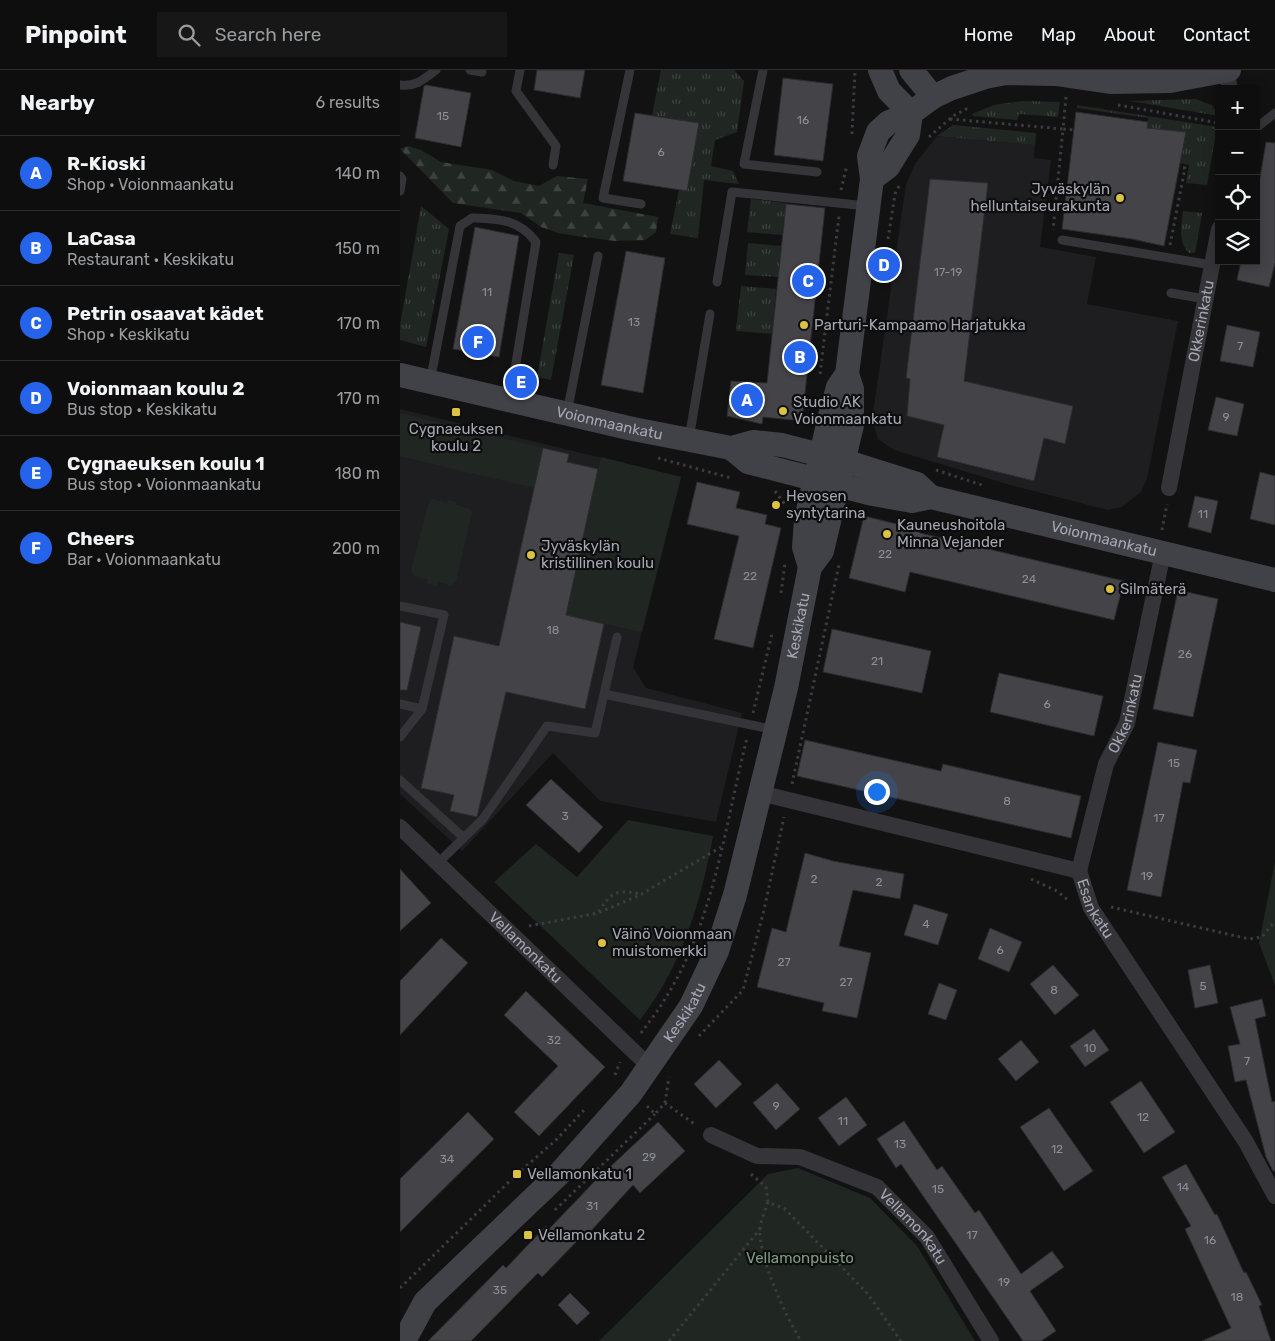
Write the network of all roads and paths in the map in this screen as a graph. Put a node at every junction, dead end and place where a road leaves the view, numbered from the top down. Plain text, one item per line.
1 (436, 70) edge
2 (470, 70) edge
3 (520, 70) edge
4 (630, 70) edge
5 (763, 70) edge
6 (855, 70) edge
7 (880, 70) edge
8 (911, 70) edge
9 (482, 72) dead end
10 (1228, 77) edge
11 (400, 85) edge
12 (1059, 95) dead end
13 (1066, 96) junction
14 (933, 97) junction
15 (1076, 98) dead end
16 (1114, 105) dead end
17 (970, 107) dead end
18 (911, 113) junction
19 (1275, 114) edge
20 (950, 119) junction
21 (1215, 122) edge
22 (1260, 125) edge
23 (1063, 130) junction
24 (1074, 130) dead end
25 (852, 137) dead end
26 (924, 143) dead end
27 (848, 164) dead end
28 (553, 165) dead end
29 (1179, 167) dead end
30 (817, 172) dead end
31 (400, 176) edge
32 (902, 179) dead end
33 (400, 191) edge
34 (840, 202) junction
35 (641, 204) dead end
36 (868, 206) junction
37 (1062, 240) joint
38 (887, 247) dead end
39 (1215, 250) edge
40 (598, 256) dead end
41 (1167, 258) junction
42 (1212, 265) junction
43 (717, 282) dead end
44 (1171, 293) dead end
45 (1205, 299) junction
46 (710, 314) dead end
47 (847, 374) junction
48 (400, 375) edge
49 (430, 382) junction
50 (819, 383) dead end
51 (509, 400) junction
52 (567, 414) junction
53 (689, 440) junction
54 (731, 448) junction
55 (820, 455) junction
56 (844, 461) junction
57 (926, 467) dead end
58 (814, 479) junction
59 (839, 485) junction
60 (988, 487) dead end
61 (772, 488) dead end
62 (1169, 488) joint
63 (931, 497) junction
64 (788, 509) dead end
65 (1154, 529) dead end
66 (1165, 539) junction
67 (786, 554) dead end
68 (810, 567) junction
69 (1275, 580) edge
70 (779, 602) dead end
71 (400, 606) edge
72 (774, 630) dead end
73 (617, 638) dead end
74 (604, 694) junction
75 (400, 704) edge
76 (422, 709) junction
77 (750, 724) junction
78 (776, 730) junction
79 (400, 737) edge
80 (400, 780) edge
81 (760, 793) junction
82 (728, 811) junction
83 (755, 818) junction
84 (793, 822) dead end
85 (400, 827) edge
86 (464, 838) junction
87 (721, 847) junction
88 (438, 863) junction
89 (1079, 871) junction
90 (1024, 876) dead end
91 (640, 895) junction
92 (1091, 908) junction
93 (598, 913) junction
94 (1275, 921) edge
95 (528, 926) dead end
96 (630, 1047) junction
97 (650, 1068) junction
98 (631, 1093) junction
99 (588, 1106) dead end
100 (711, 1135) joint
101 (745, 1168) dead end
102 (1275, 1196) edge
103 (768, 1202) junction
104 (760, 1228) junction
105 (400, 1288) edge
106 (404, 1341) edge
107 (669, 1341) edge
108 (801, 1341) edge
109 (901, 1341) edge
110 (991, 1341) edge

1 - 11 lane
2 - 9 lane
3 - 28 lane
4 - 35 lane
5 - 30 lane
6 - 25 path
7 - 18 street
8 - 14 street
10 - 14 street, Keskikatu
12 - 13 path
13 - 15 path
13 - 23 path
14 - 18 street, Keskikatu
16 - 21 path
17 - 20 path
18 - 36 street, Keskikatu
19 - 22 lane
20 - 23 path
20 - 26 path
23 - 24 path
23 - 37 path
27 - 34 path
29 - 41 path
31 - 33 lane
32 - 38 path
34 - 36 lane
34 - 43 lane
34 - 50 path
36 - 47 street, Keskikatu
37 - 41 lane
39 - 42 street, Okkerinkatu
40 - 52 lane
41 - 42 lane
42 - 45 street, Okkerinkatu
44 - 45 lane
45 - 62 street, Okkerinkatu
46 - 53 lane
47 - 55 street, Keskikatu
47 - 56 street, Keskikatu
48 - 49 street, Voionmaankatu
49 - 51 street, Voionmaankatu
49 - 51 lane
51 - 52 street, Voionmaankatu
52 - 53 street, Voionmaankatu
53 - 54 street, Voionmaankatu
54 - 55 street, Voionmaankatu
54 - 58 street, Voionmaankatu
55 - 56 street, Voionmaankatu
55 - 58 street, Keskikatu
56 - 59 street, Keskikatu
56 - 63 street, Voionmaankatu
57 - 60 path
58 - 59 street, Voionmaankatu
58 - 68 street, Keskikatu
59 - 63 street, Voionmaankatu
59 - 68 street, Keskikatu
61 - 64 path
62 - 66 path
63 - 66 street, Voionmaankatu
65 - 66 path
66 - 69 street, Voionmaankatu
66 - 89 street, Okkerinkatu
67 - 70 path
68 - 78 street, Keskikatu
71 - 76 lane
72 - 77 path
73 - 74 lane
74 - 77 lane
74 - 86 lane
75 - 76 lane
76 - 79 lane
77 - 78 lane
77 - 82 path
78 - 81 street, Keskikatu
80 - 86 lane
81 - 83 street, Keskikatu
81 - 89 street, Esankatu
82 - 83 path
82 - 87 path
83 - 84 path
83 - 97 street, Keskikatu
85 - 88 street, Vellamonkatu
86 - 88 lane
87 - 91 path
87 - 96 path
88 - 96 street, Vellamonkatu
89 - 92 street, Esankatu
90 - 92 path
91 - 93 path
91 - 93 path
92 - 94 path
92 - 102 street, Esankatu
93 - 95 path
96 - 97 street, Vellamonkatu
96 - 98 path
97 - 98 street, Keskikatu
98 - 100 path
98 - 106 street, Keskikatu
99 - 105 path
100 - 110 street, Vellamonkatu
101 - 103 path
103 - 104 path
103 - 109 path
104 - 107 path
104 - 108 path

